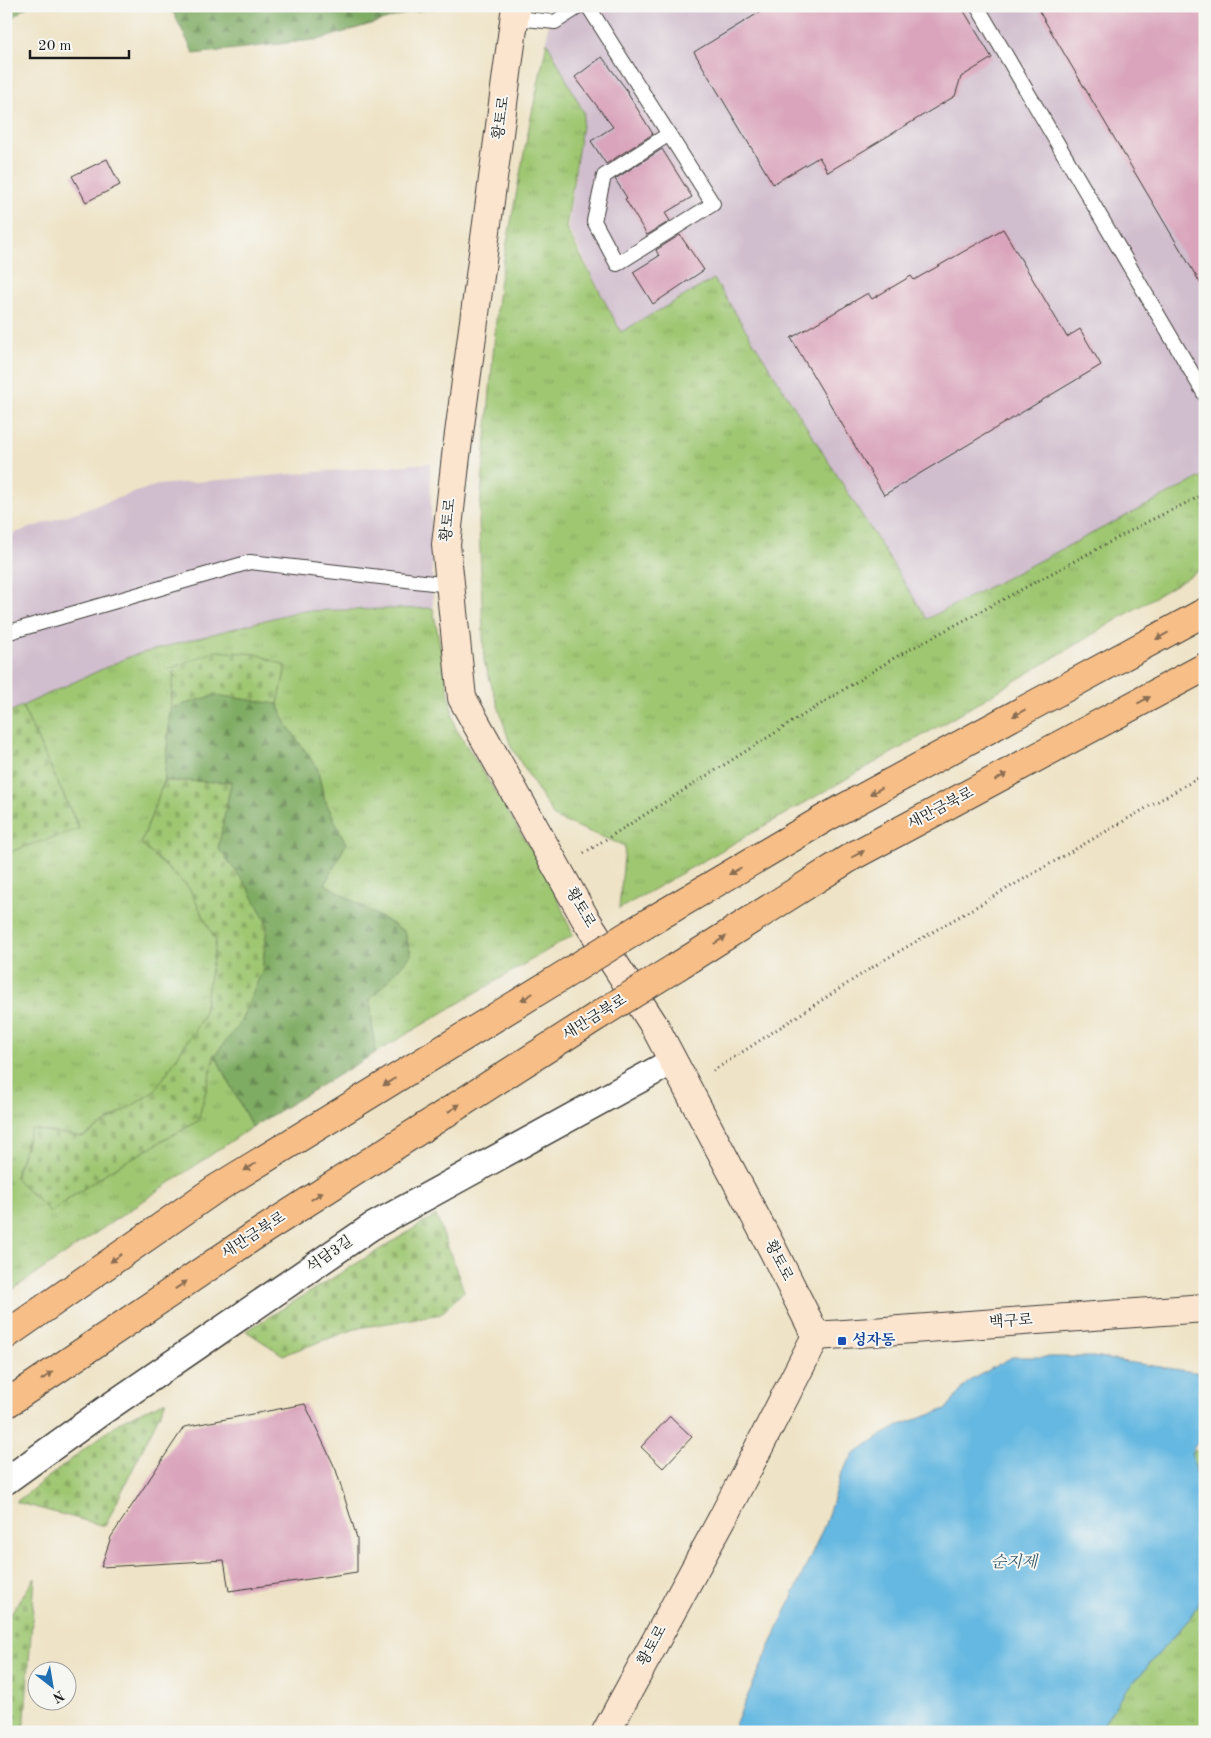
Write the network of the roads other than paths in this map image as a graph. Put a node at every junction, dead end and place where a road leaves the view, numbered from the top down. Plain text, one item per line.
1 (580, 6) edge
2 (588, 6) edge
3 (976, 6) edge
4 (515, 12) edge
5 (669, 134) junction
6 (1205, 395) edge
7 (450, 585) junction
8 (1205, 612) edge
9 (6, 633) edge
10 (1205, 668) edge
11 (673, 1061) junction
12 (1205, 1308) edge
13 (6, 1335) edge
14 (816, 1336) junction
15 (6, 1404) edge
16 (6, 1481) edge
17 (606, 1732) edge

1 - 4 lane
2 - 5 lane
3 - 6 lane
4 - 7 main road, 황토로
5 - 5 lane
7 - 9 lane
7 - 11 main road, 황토로
8 -> 13 highway, bridge
15 -> 10 highway, 새만금북로, bridge
11 - 14 main road, 황토로
11 - 16 street, 석담3길
12 - 14 main road, 백구로
14 - 17 main road, 황토로

